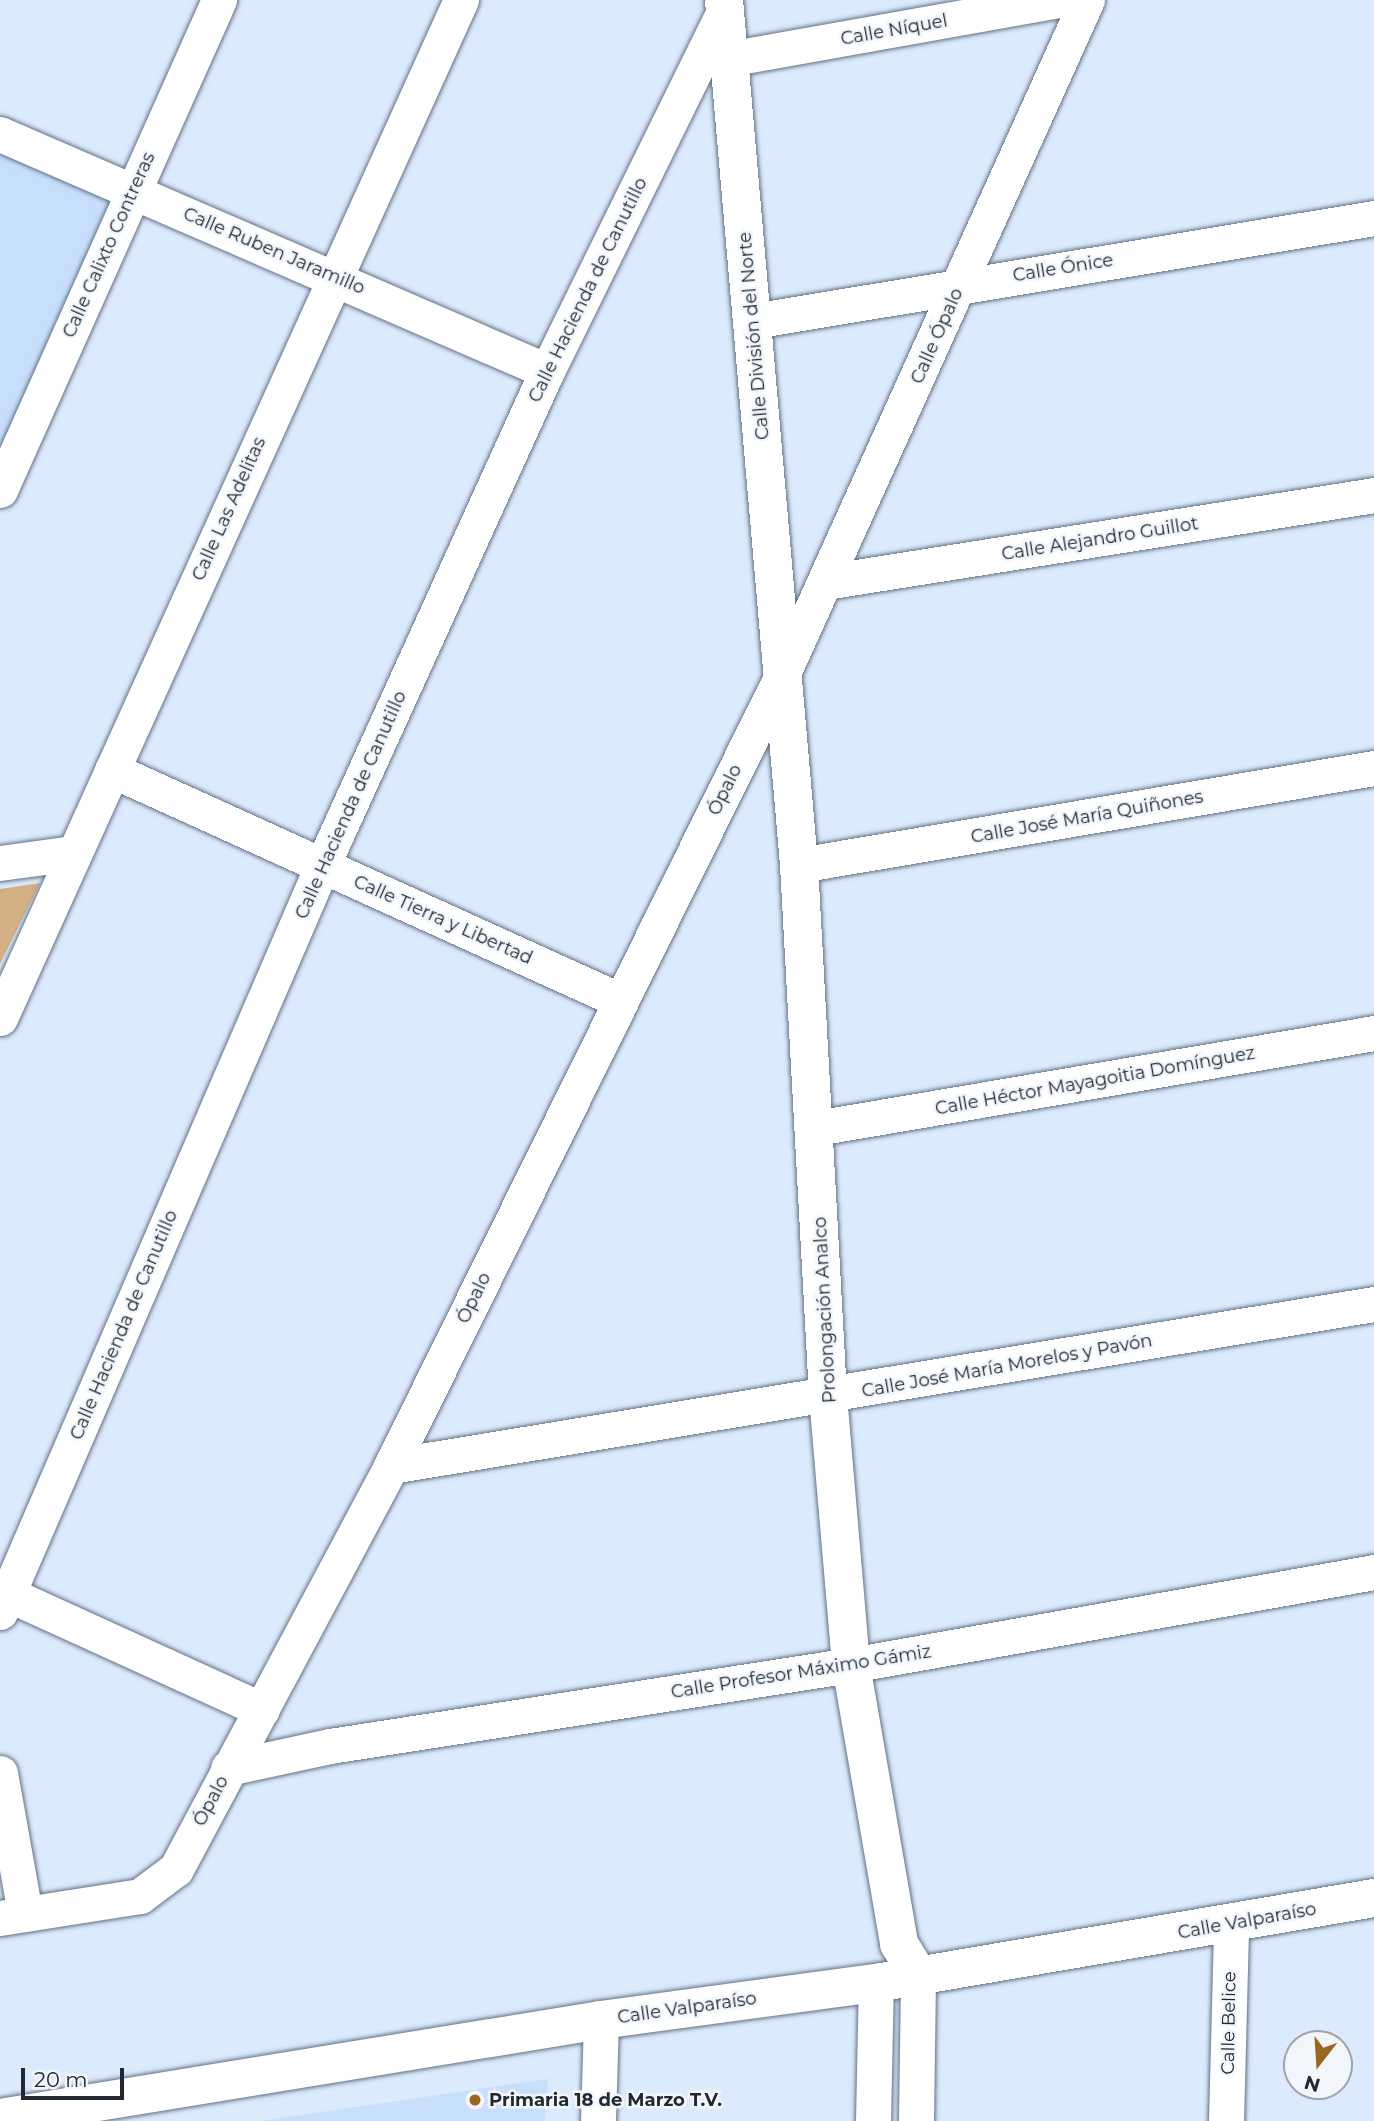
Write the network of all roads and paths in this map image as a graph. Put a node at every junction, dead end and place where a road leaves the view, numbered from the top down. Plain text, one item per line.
1 (219, 0) edge
2 (461, 0) edge
3 (1060, 0) edge
4 (1087, 0) edge
5 (725, 5) edge
6 (729, 59) junction
7 (0, 134) edge
8 (132, 191) junction
9 (1374, 218) edge
10 (334, 276) junction
11 (960, 284) junction
12 (753, 321) junction
13 (547, 371) junction
14 (0, 490) edge
15 (1374, 495) edge
16 (825, 582) junction
17 (784, 671) junction
18 (1374, 768) edge
19 (112, 770) junction
20 (74, 853) junction
21 (0, 863) edge
22 (799, 865) junction
23 (322, 866) junction
24 (621, 1001) junction
25 (0, 1018) edge
26 (1374, 1033) edge
27 (816, 1128) junction
28 (1374, 1304) edge
29 (828, 1396) junction
30 (391, 1466) junction
31 (1374, 1572) edge
32 (4, 1603) edge
33 (851, 1665) junction
34 (262, 1710) junction
35 (229, 1768) junction
36 (0, 1773) edge
37 (1374, 1898) edge
38 (12, 1916) edge
39 (1231, 1925) junction
40 (909, 1960) junction
41 (876, 1983) junction
42 (601, 2020) junction
43 (0, 2118) edge
44 (598, 2121) edge
45 (873, 2121) edge
46 (915, 2121) edge
47 (1227, 2121) edge

1 - 8 street, Calle Calixto Contreras
2 - 10 street, Calle Las Adelitas
3 - 6 street, Calle Níquel
4 - 11 street, Calle Ópalo
5 - 6 street, Calle División del Norte
5 - 13 street, Calle Hacienda de Canutillo
6 - 12 street, Calle División del Norte
7 - 8 street, Calle Ruben Jaramillo
8 - 10 street, Calle Ruben Jaramillo
8 - 14 street, Calle Calixto Contreras
9 - 11 street, Calle Ónice
10 - 13 street, Calle Ruben Jaramillo
10 - 19 street, Calle Las Adelitas
11 - 12 street, Calle Ónice
11 - 16 street, Calle Ópalo
12 - 17 street, Calle División del Norte
13 - 23 street, Calle Hacienda de Canutillo
15 - 16 street, Calle Alejandro Guillot
16 - 17 street, Calle Ópalo
17 - 22 street, Prolongación Analco
17 - 24 street, Ópalo
18 - 22 street, Calle José María Quiñones
19 - 20 street, Calle Las Adelitas
19 - 23 street, Calle Tierra y Libertad
20 - 21 street
20 - 25 street, Calle Las Adelitas
22 - 27 street, Prolongación Analco
23 - 24 street, Calle Tierra y Libertad
23 - 32 street, Calle Hacienda de Canutillo
24 - 30 street, Ópalo
26 - 27 street, Calle Héctor Mayagoitia Domínguez
27 - 29 street, Prolongación Analco
28 - 29 street, Calle José María Morelos y Pavón
29 - 30 street, Calle José María Morelos y Pavón
29 - 33 street, Prolongación Analco
30 - 34 street, Ópalo
31 - 33 street, Calle Profesor Máximo Gámiz
32 - 34 street
33 - 35 street, Calle Profesor Máximo Gámiz
33 - 40 street, Prolongación Analco
34 - 35 street, Ópalo
35 - 38 street, Ópalo
36 - 38 street
37 - 39 street, Calle Valparaíso
39 - 40 street, Calle Valparaíso
39 - 47 street, Calle Belice
40 - 41 street, Calle Valparaíso
40 - 46 street
41 - 42 street, Calle Valparaíso
41 - 45 street
42 - 43 street, Calle Valparaíso
42 - 44 street

